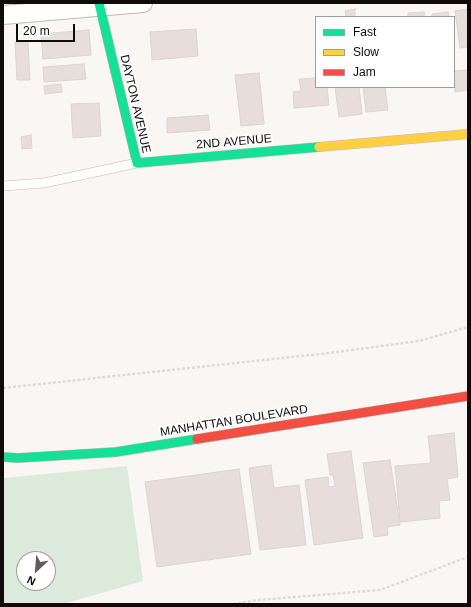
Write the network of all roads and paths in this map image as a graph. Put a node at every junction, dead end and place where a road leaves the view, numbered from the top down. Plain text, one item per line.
1 (143, 3) edge
2 (100, 5) edge
3 (3, 14) edge
4 (468, 134) edge
5 (137, 163) junction
6 (3, 186) edge
7 (468, 327) edge
8 (3, 388) edge
9 (468, 396) edge
10 (3, 458) edge
11 (468, 556) edge
12 (233, 604) edge

1 - 2 street
2 - 3 street
2 - 5 street, DAYTON AVENUE
4 - 5 street, 2ND AVENUE
5 - 6 lane, 2ND AVENUE
7 - 8 path
9 - 10 street, MANHATTAN BOULEVARD
11 - 12 path

